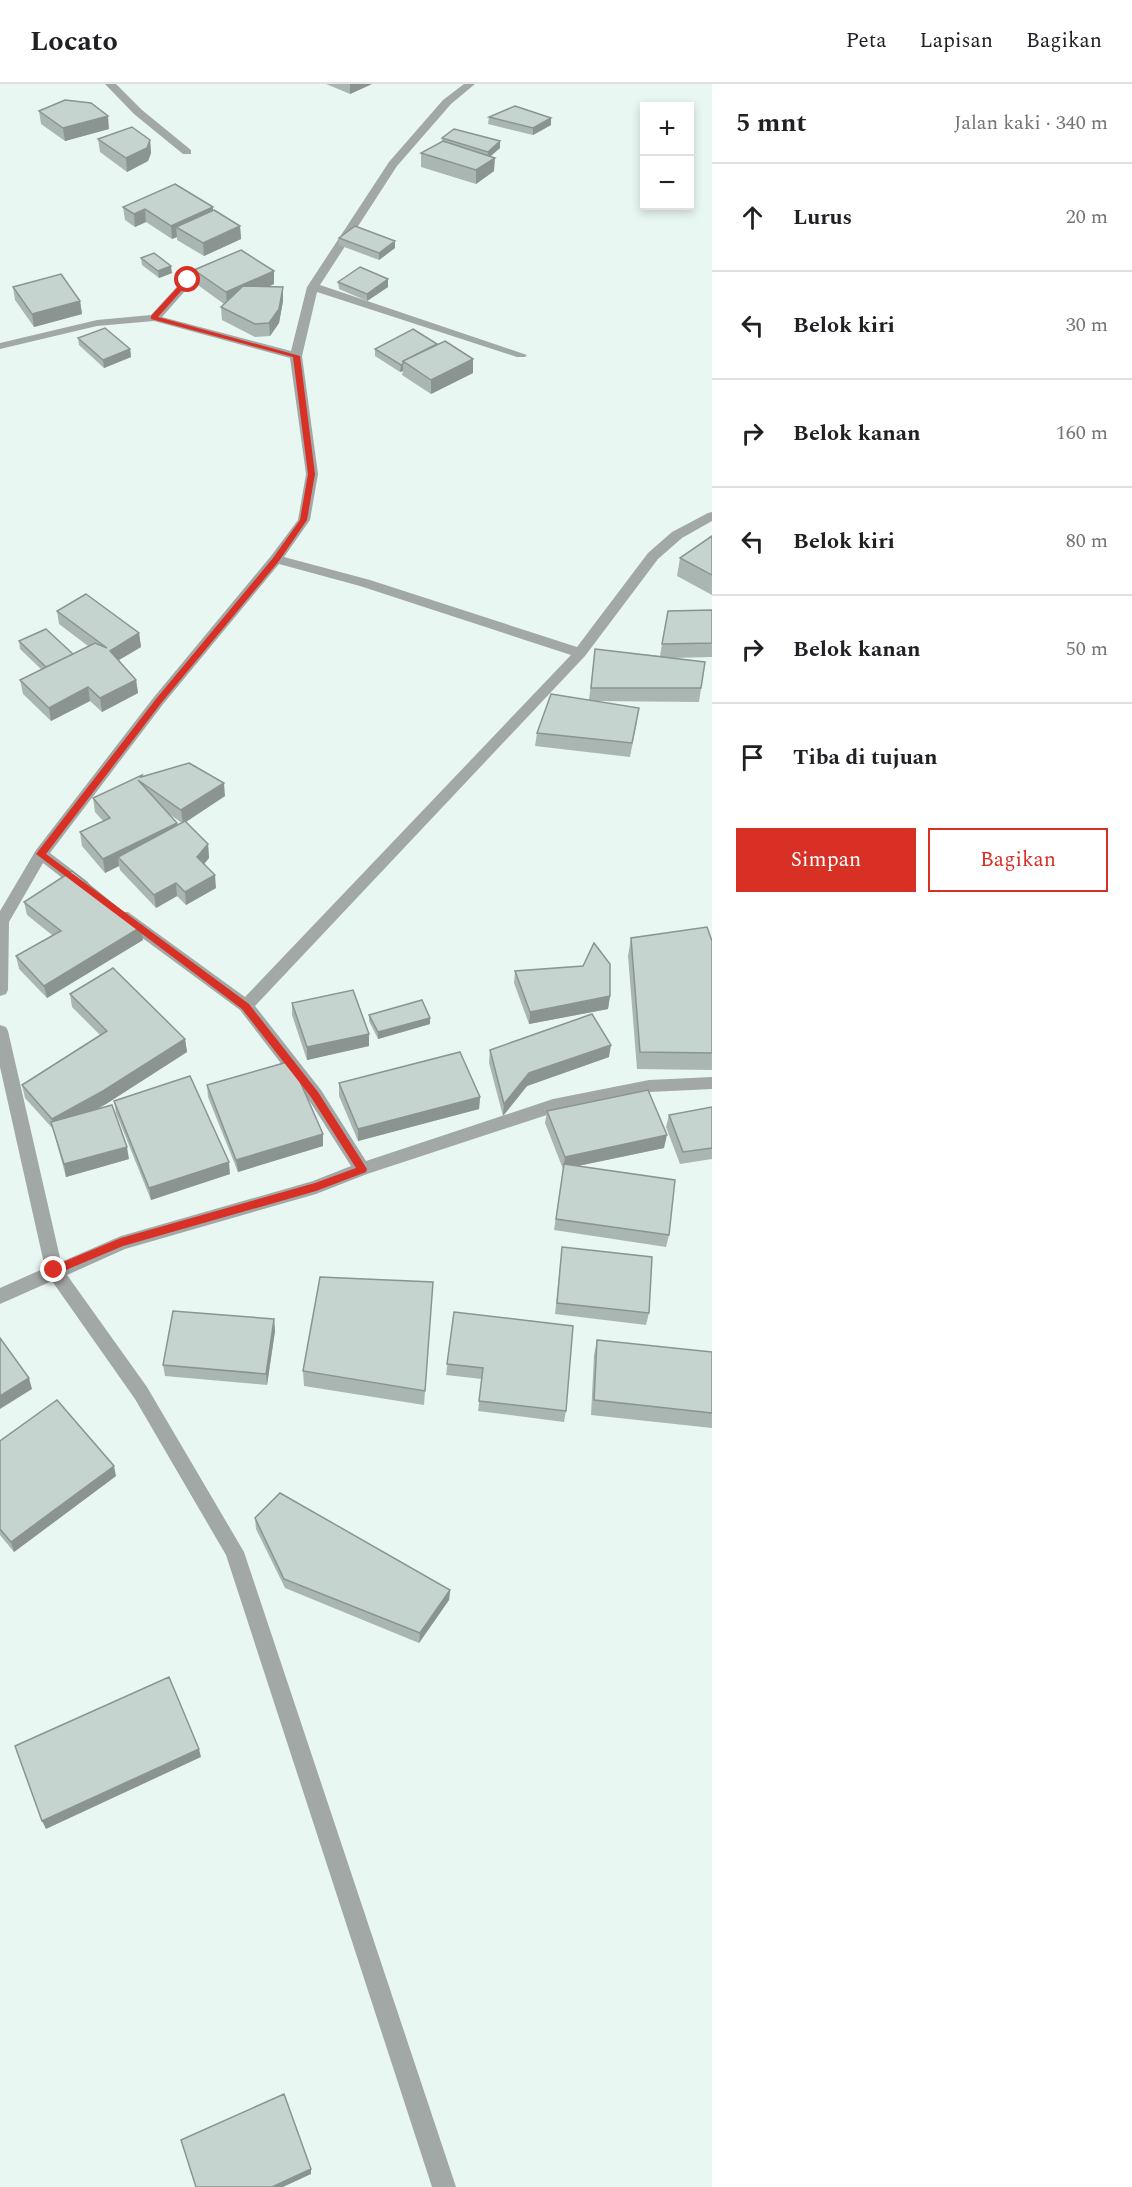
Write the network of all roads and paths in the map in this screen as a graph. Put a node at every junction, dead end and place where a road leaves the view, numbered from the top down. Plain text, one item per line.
1 (110, 84) edge
2 (470, 84) edge
3 (187, 152) dead end
4 (227, 258) edge
5 (314, 287) junction
6 (154, 318) junction
7 (0, 346) edge
8 (520, 354) dead end
9 (296, 356) junction
10 (712, 516) edge
11 (276, 560) junction
12 (580, 653) junction
13 (41, 854) junction
14 (0, 990) edge
15 (246, 1006) junction
16 (0, 1031) edge
17 (712, 1083) edge
18 (362, 1169) junction
19 (54, 1270) junction
20 (0, 1296) edge
21 (444, 2187) edge

1 - 3 street
2 - 5 street
4 - 6 street
5 - 8 street
5 - 9 street
6 - 7 street
6 - 9 street
9 - 11 street
10 - 12 street
11 - 12 street
11 - 13 street
12 - 15 street
13 - 14 street
13 - 15 street
15 - 18 street
16 - 19 street
17 - 18 street
18 - 19 street
19 - 20 street
19 - 21 street

